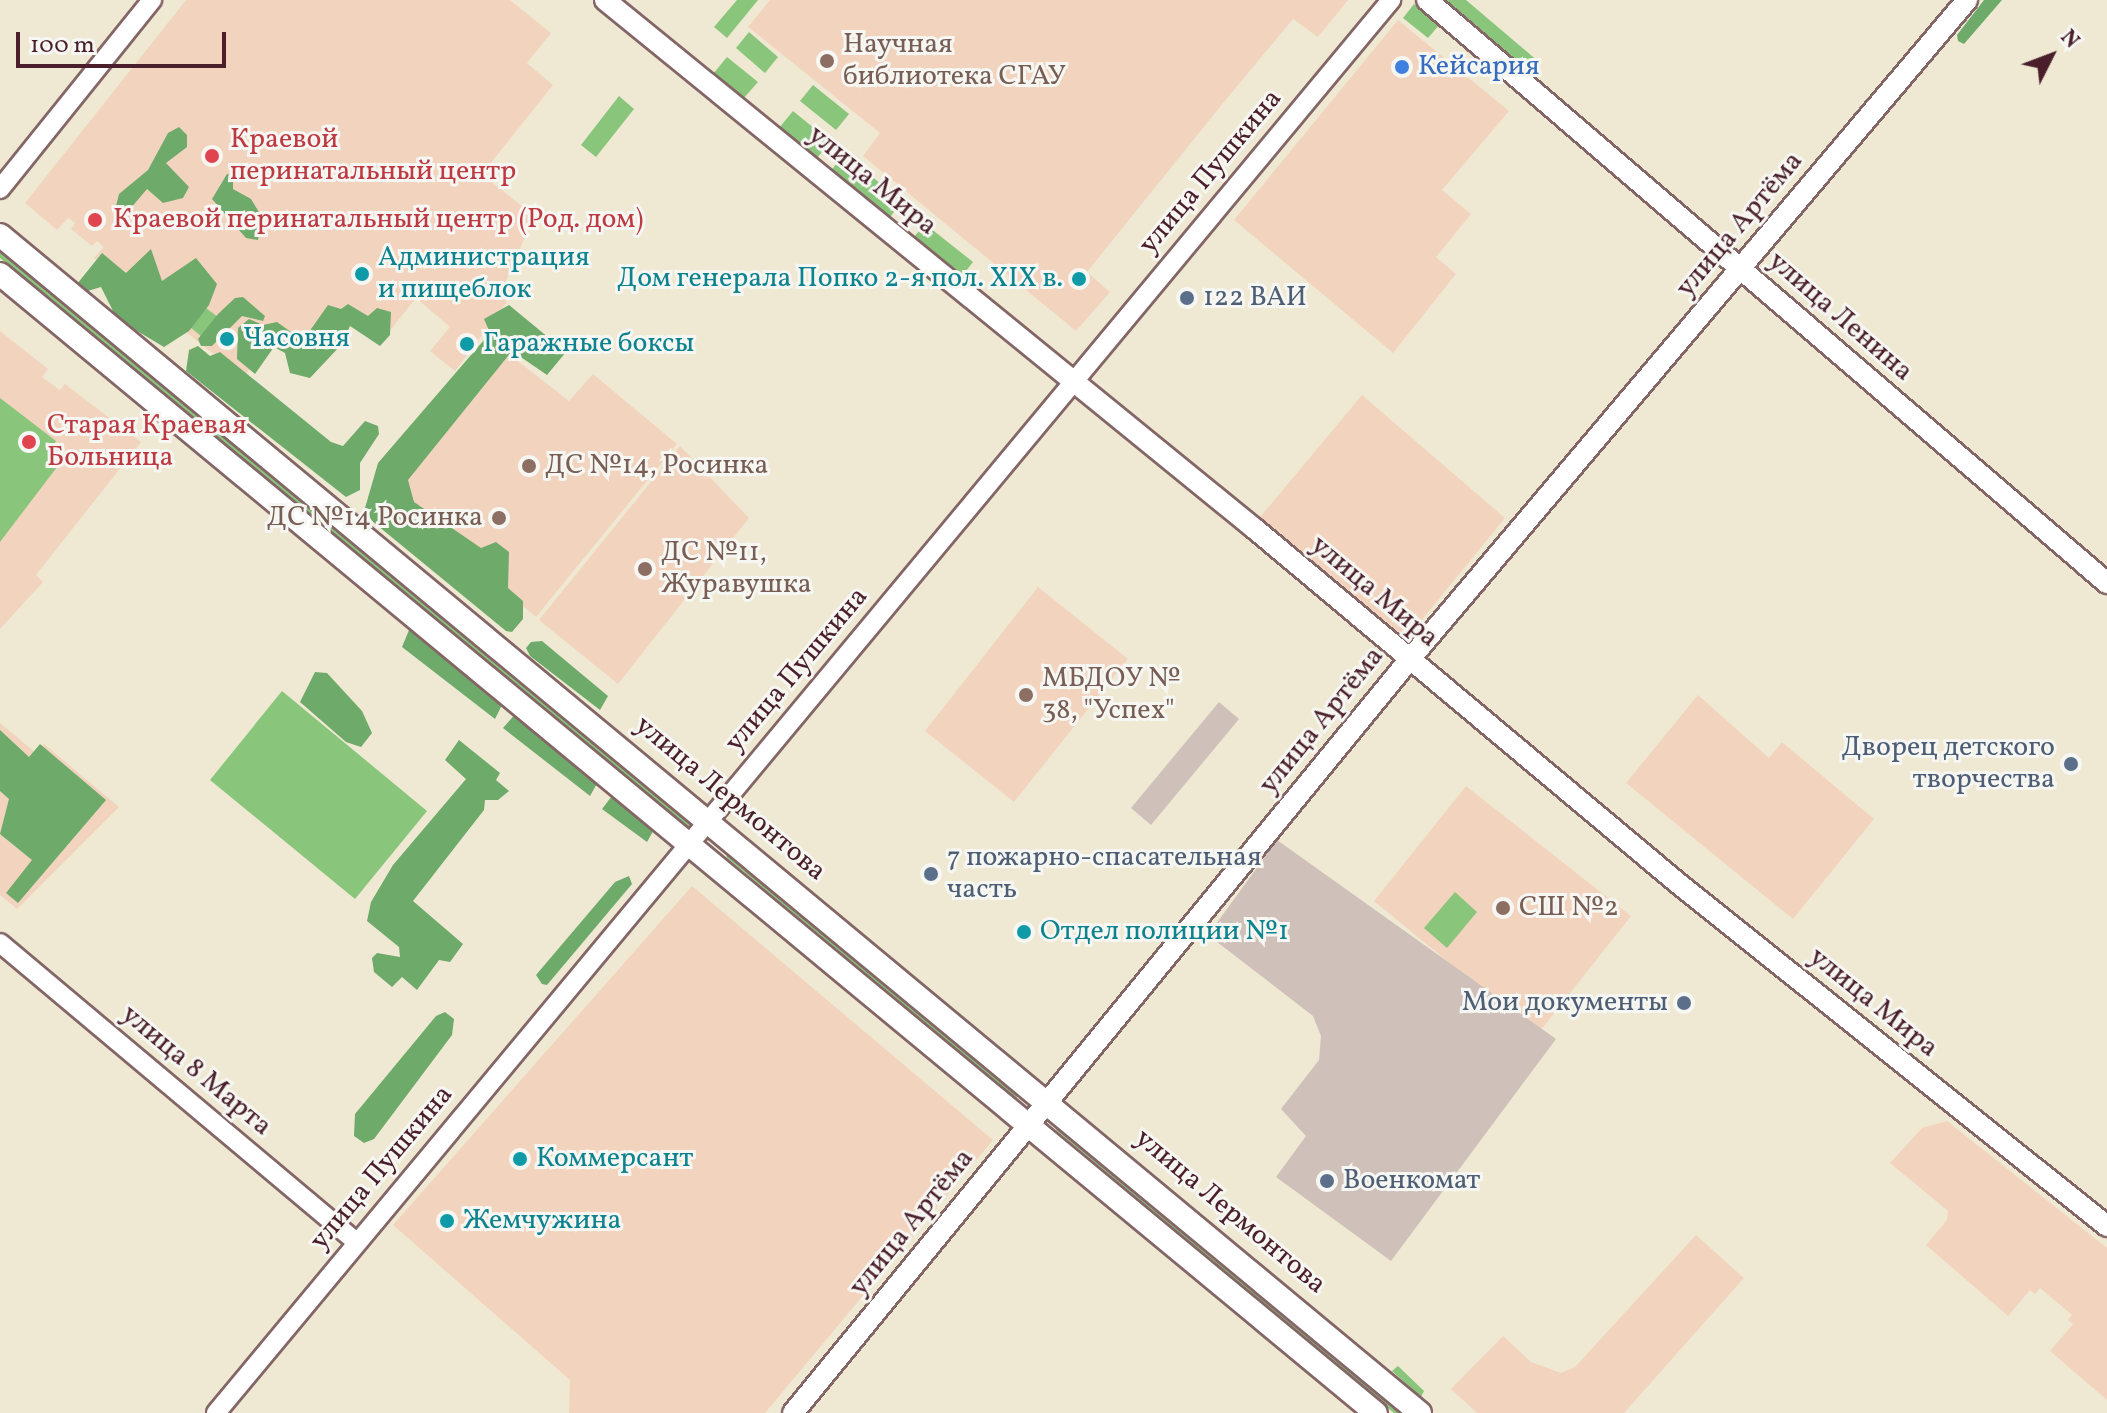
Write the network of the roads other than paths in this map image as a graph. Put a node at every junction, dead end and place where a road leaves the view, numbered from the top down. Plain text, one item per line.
1 (152, 0) edge
2 (605, 0) edge
3 (1391, 0) edge
4 (1427, 0) edge
5 (1967, 0) edge
6 (0, 189) edge
7 (0, 235) edge
8 (1741, 267) junction
9 (0, 274) edge
10 (1073, 381) junction
11 (2107, 583) edge
12 (1410, 659) junction
13 (709, 820) junction
14 (690, 843) junction
15 (0, 943) edge
16 (1049, 1101) junction
17 (1030, 1124) junction
18 (2107, 1226) edge
19 (356, 1242) junction
20 (216, 1413) edge
21 (793, 1413) edge
22 (1376, 1413) edge
23 (1420, 1413) edge

1 - 6 street
2 - 10 main road, улица Мира
3 - 10 street, улица Пушкина
4 - 8 main road, улица Ленина
5 - 8 main road, улица Артёма
7 - 13 main road, улица Лермонтова
8 - 11 main road, улица Ленина
8 - 12 main road, улица Артёма
9 - 14 main road, улица Лермонтова
10 - 12 main road, улица Мира
10 - 13 street, улица Пушкина
12 - 16 main road, улица Артёма
12 - 18 main road, улица Мира
13 - 14 street, улица Пушкина
13 - 16 main road, улица Лермонтова
14 - 17 main road, улица Лермонтова
14 - 19 street, улица Пушкина
15 - 19 street, улица 8 Марта
16 - 17 main road, улица Артёма
16 - 23 main road, улица Лермонтова
17 - 21 main road, улица Артёма
17 - 22 main road, улица Лермонтова
19 - 20 street, улица Пушкина

